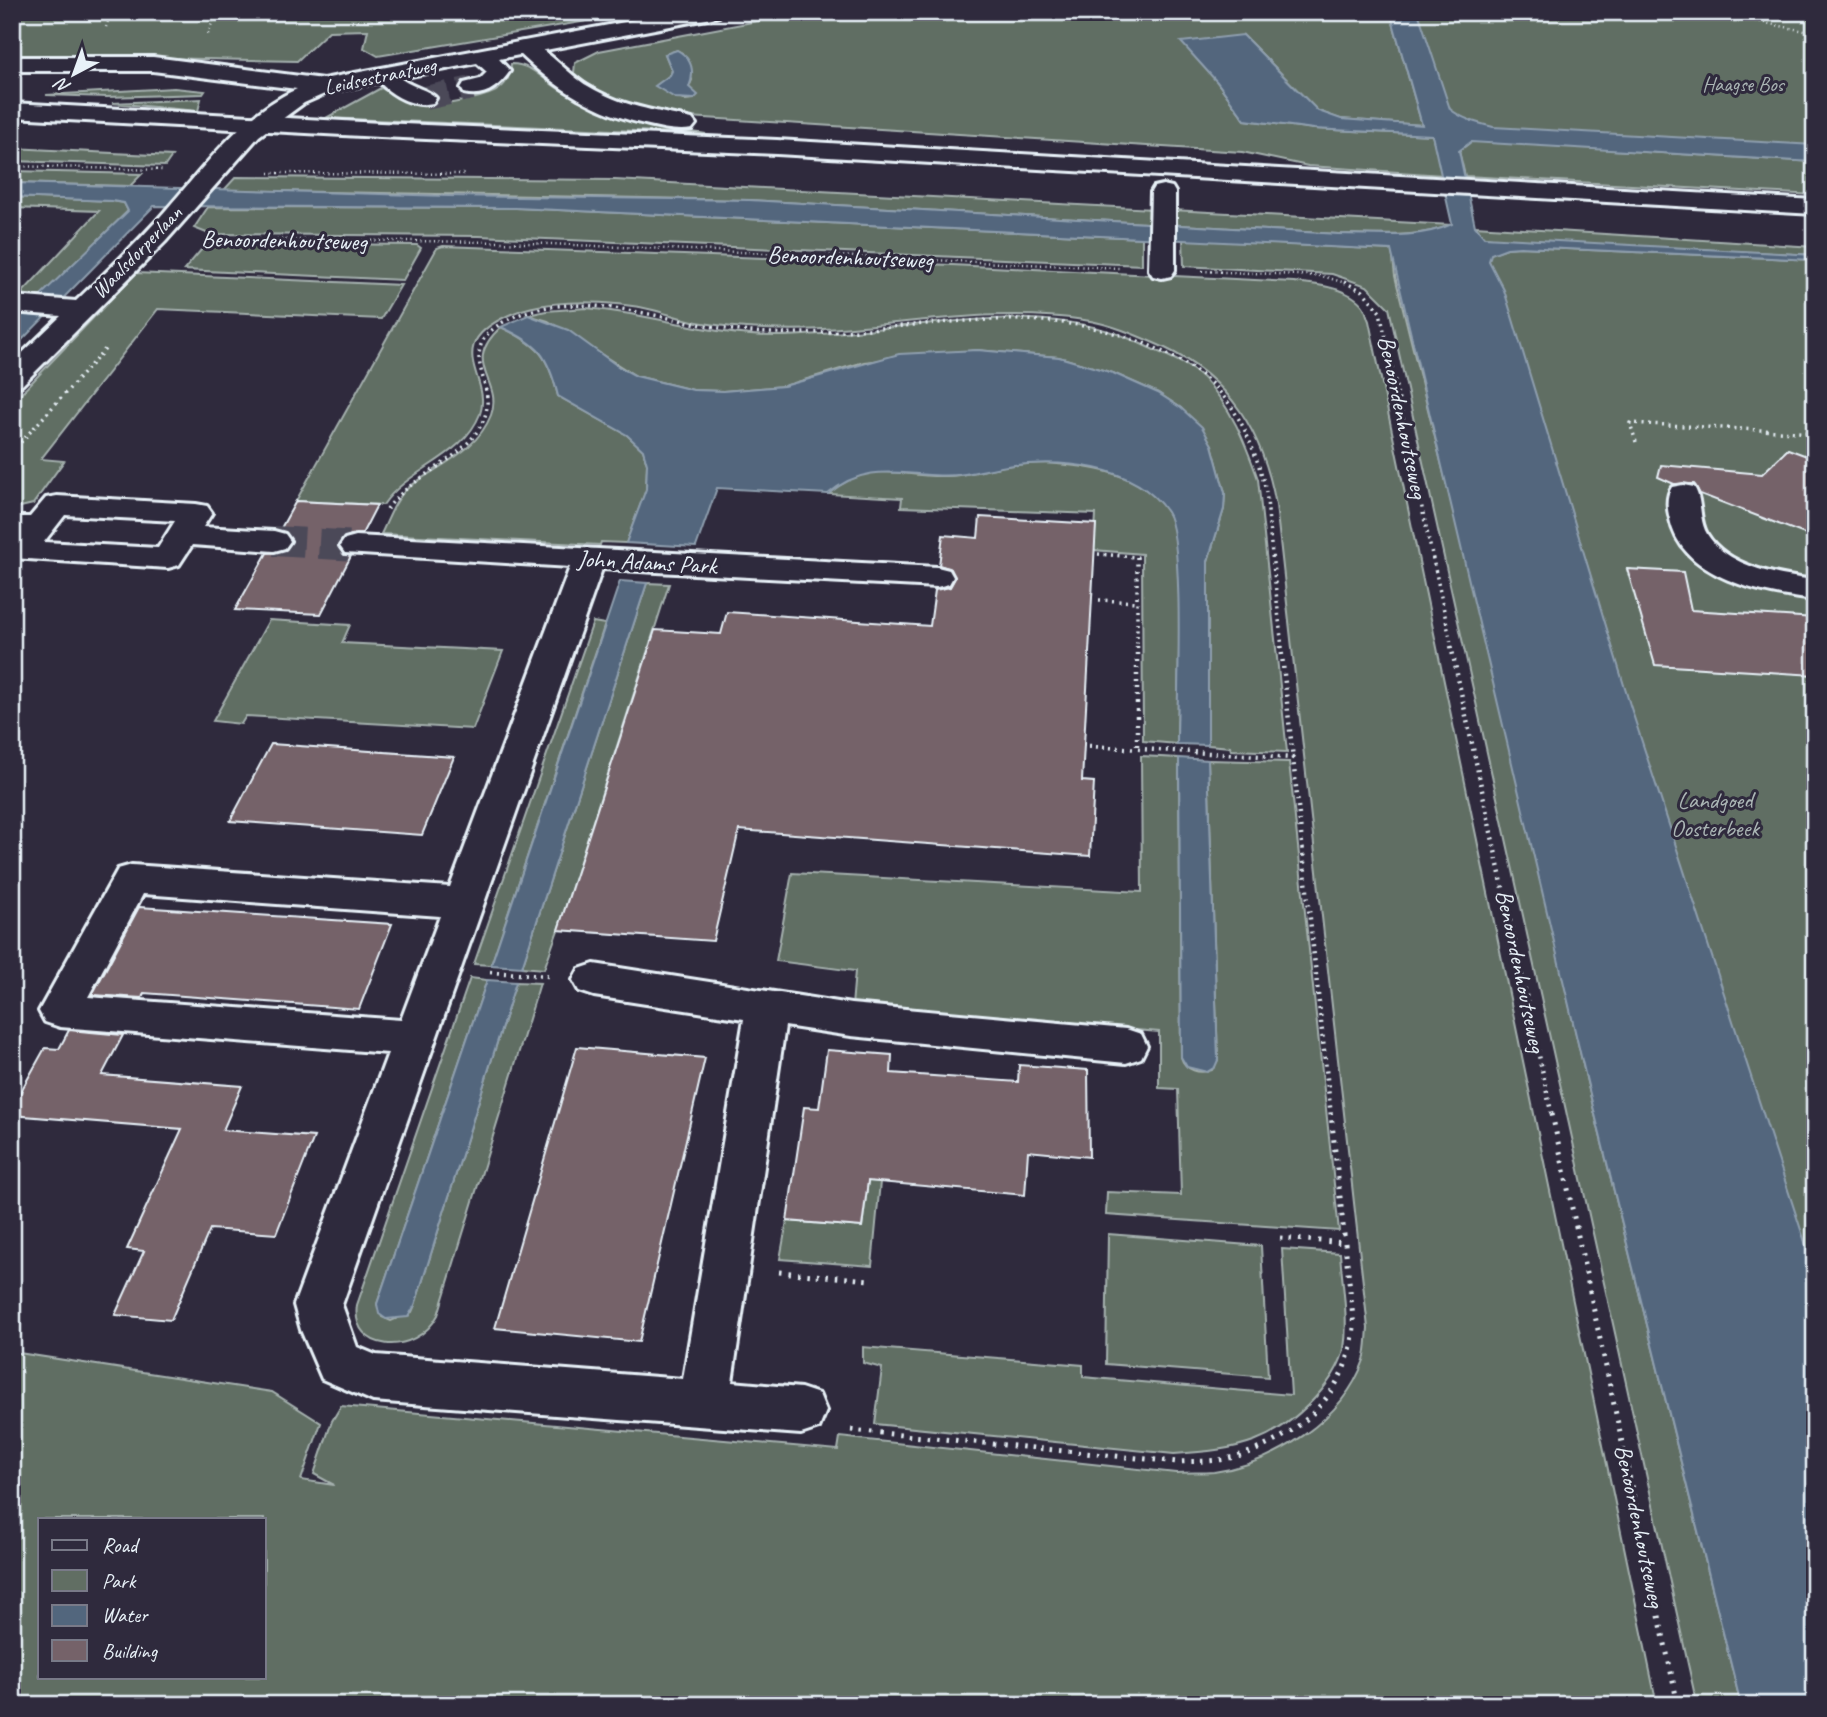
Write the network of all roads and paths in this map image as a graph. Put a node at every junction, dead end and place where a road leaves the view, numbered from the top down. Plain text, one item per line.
1 (712, 12) edge
2 (1712, 12) edge
3 (1763, 12) edge
4 (1815, 20) edge
5 (1815, 33) edge
6 (526, 47) junction
7 (481, 55) junction
8 (12, 64) edge
9 (384, 74) junction
10 (323, 86) junction
11 (472, 88) tunnel mouth
12 (425, 98) tunnel mouth
13 (12, 110) edge
14 (260, 123) junction
15 (90, 137) dead end
16 (237, 143) junction
17 (12, 166) edge
18 (475, 174) dead end
19 (208, 178) junction
20 (1389, 184) junction
21 (1258, 198) dead end
22 (1474, 200) junction
23 (1162, 203) junction
24 (1815, 207) edge
25 (1815, 229) edge
26 (197, 239) dead end
27 (1162, 260) junction
28 (18, 305) edge
29 (76, 310) junction
30 (12, 379) edge
31 (1815, 433) edge
32 (1636, 442) dead end
33 (1683, 494) dead end
34 (25, 527) edge
35 (181, 535) junction
36 (274, 541) tunnel mouth
37 (361, 546) joint
38 (1098, 554) dead end
39 (589, 559) junction
40 (937, 576) dead end
41 (1815, 590) edge
42 (1099, 600) dead end
43 (1137, 602) junction
44 (1088, 746) dead end
45 (1136, 749) junction
46 (1294, 758) junction
47 (464, 903) junction
48 (480, 971) dead end
49 (540, 975) dead end
50 (594, 980) dead end
51 (767, 1007) junction
52 (415, 1038) junction
53 (1126, 1046) dead end
54 (1280, 1238) dead end
55 (1346, 1243) junction
56 (726, 1268) junction
57 (870, 1280) dead end
58 (704, 1403) junction
59 (801, 1411) joint
60 (1678, 1705) edge

1 - 6 main road, Leidsestraatweg
2 - 5 path
3 - 4 path
6 - 7 main road, Leidsestraatweg
6 - 20 main road
7 - 9 main road, Leidsestraatweg
7 - 11 main road
8 - 10 main road
9 - 10 main road, Leidsestraatweg
9 - 12 main road
10 - 14 main road, Leidsestraatweg
13 - 14 main road
14 - 16 main road, Waalsdorperlaan
14 - 20 main road
15 - 16 main road
16 - 19 main road, Waalsdorperlaan
16 - 23 main road
17 - 19 path
18 - 19 path
19 - 29 main road, Waalsdorperlaan
20 - 22 main road
21 - 23 main road
22 - 24 main road
22 - 25 main road
23 - 27 main road
26 - 27 path, Benoordenhoutseweg
27 - 60 path, Benoordenhoutseweg
28 - 29 main road
29 - 30 main road, Waalsdorperlaan
31 - 32 path
33 - 41 main road
34 - 35 main road
34 - 35 main road
35 - 36 main road
37 - 39 main road, John Adams Park
37 - 46 path
38 - 43 path
39 - 40 main road, John Adams Park
39 - 47 main road
42 - 43 path
43 - 45 path
44 - 45 path
45 - 46 path
46 - 55 path
47 - 52 main road
47 - 52 main road
48 - 49 path
50 - 51 main road
51 - 53 main road
51 - 56 main road
52 - 58 main road
54 - 55 path
55 - 59 path
56 - 57 path
56 - 58 main road
58 - 59 main road

